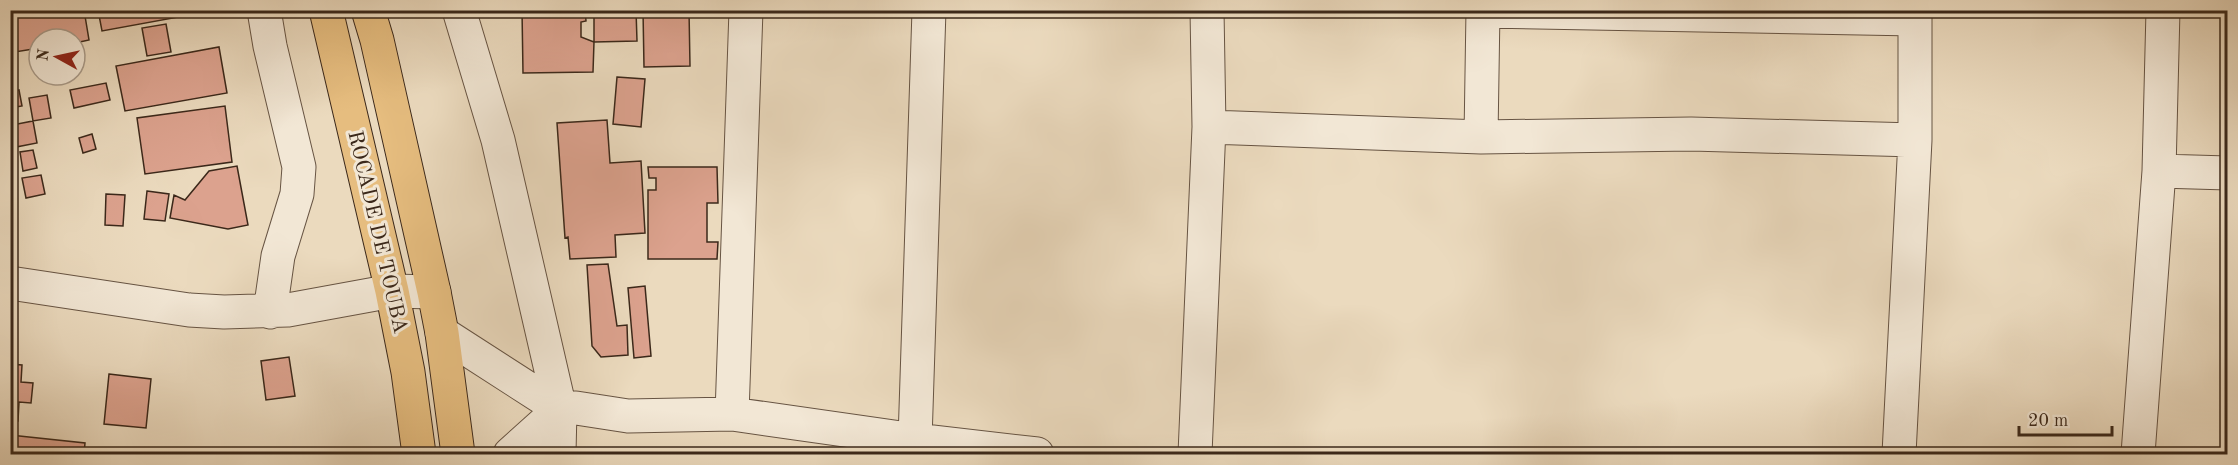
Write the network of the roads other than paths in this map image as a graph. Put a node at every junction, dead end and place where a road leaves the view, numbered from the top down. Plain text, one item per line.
1 (264, 10) edge
2 (326, 10) edge
3 (368, 10) edge
4 (459, 10) edge
5 (746, 10) edge
6 (929, 10) edge
7 (1207, 10) edge
8 (2163, 10) edge
9 (1483, 11) edge
10 (1915, 15) edge
11 (1209, 127) junction
12 (1480, 137) junction
13 (1915, 140) junction
14 (2159, 171) junction
15 (2228, 173) edge
16 (10, 284) edge
17 (392, 291) junction
18 (434, 292) junction
19 (270, 312) junction
20 (442, 333) junction
21 (560, 409) junction
22 (732, 414) junction
23 (915, 440) junction
24 (419, 454) edge
25 (458, 454) edge
26 (510, 454) edge
27 (559, 454) edge
28 (1037, 454) edge
29 (1195, 454) edge
30 (1899, 454) edge
31 (2138, 454) edge

1 - 19 street
2 - 17 main road, ROCADE DE TOUBA
3 - 18 main road, ROCADE DE TOUBA
4 - 21 street
5 - 22 street
6 - 23 street
7 - 11 street
8 - 14 street
9 - 10 street
9 - 12 street
10 - 13 street
11 - 12 street
11 - 29 street
12 - 13 street
13 - 30 street
14 - 15 street
14 - 31 street
16 - 19 street
17 - 18 street
17 - 19 street
17 - 24 main road, ROCADE DE TOUBA
18 - 20 main road, ROCADE DE TOUBA
20 - 21 street
20 - 25 main road, ROCADE DE TOUBA
21 - 22 street
21 - 26 street
21 - 27 street
22 - 23 street
23 - 28 street

